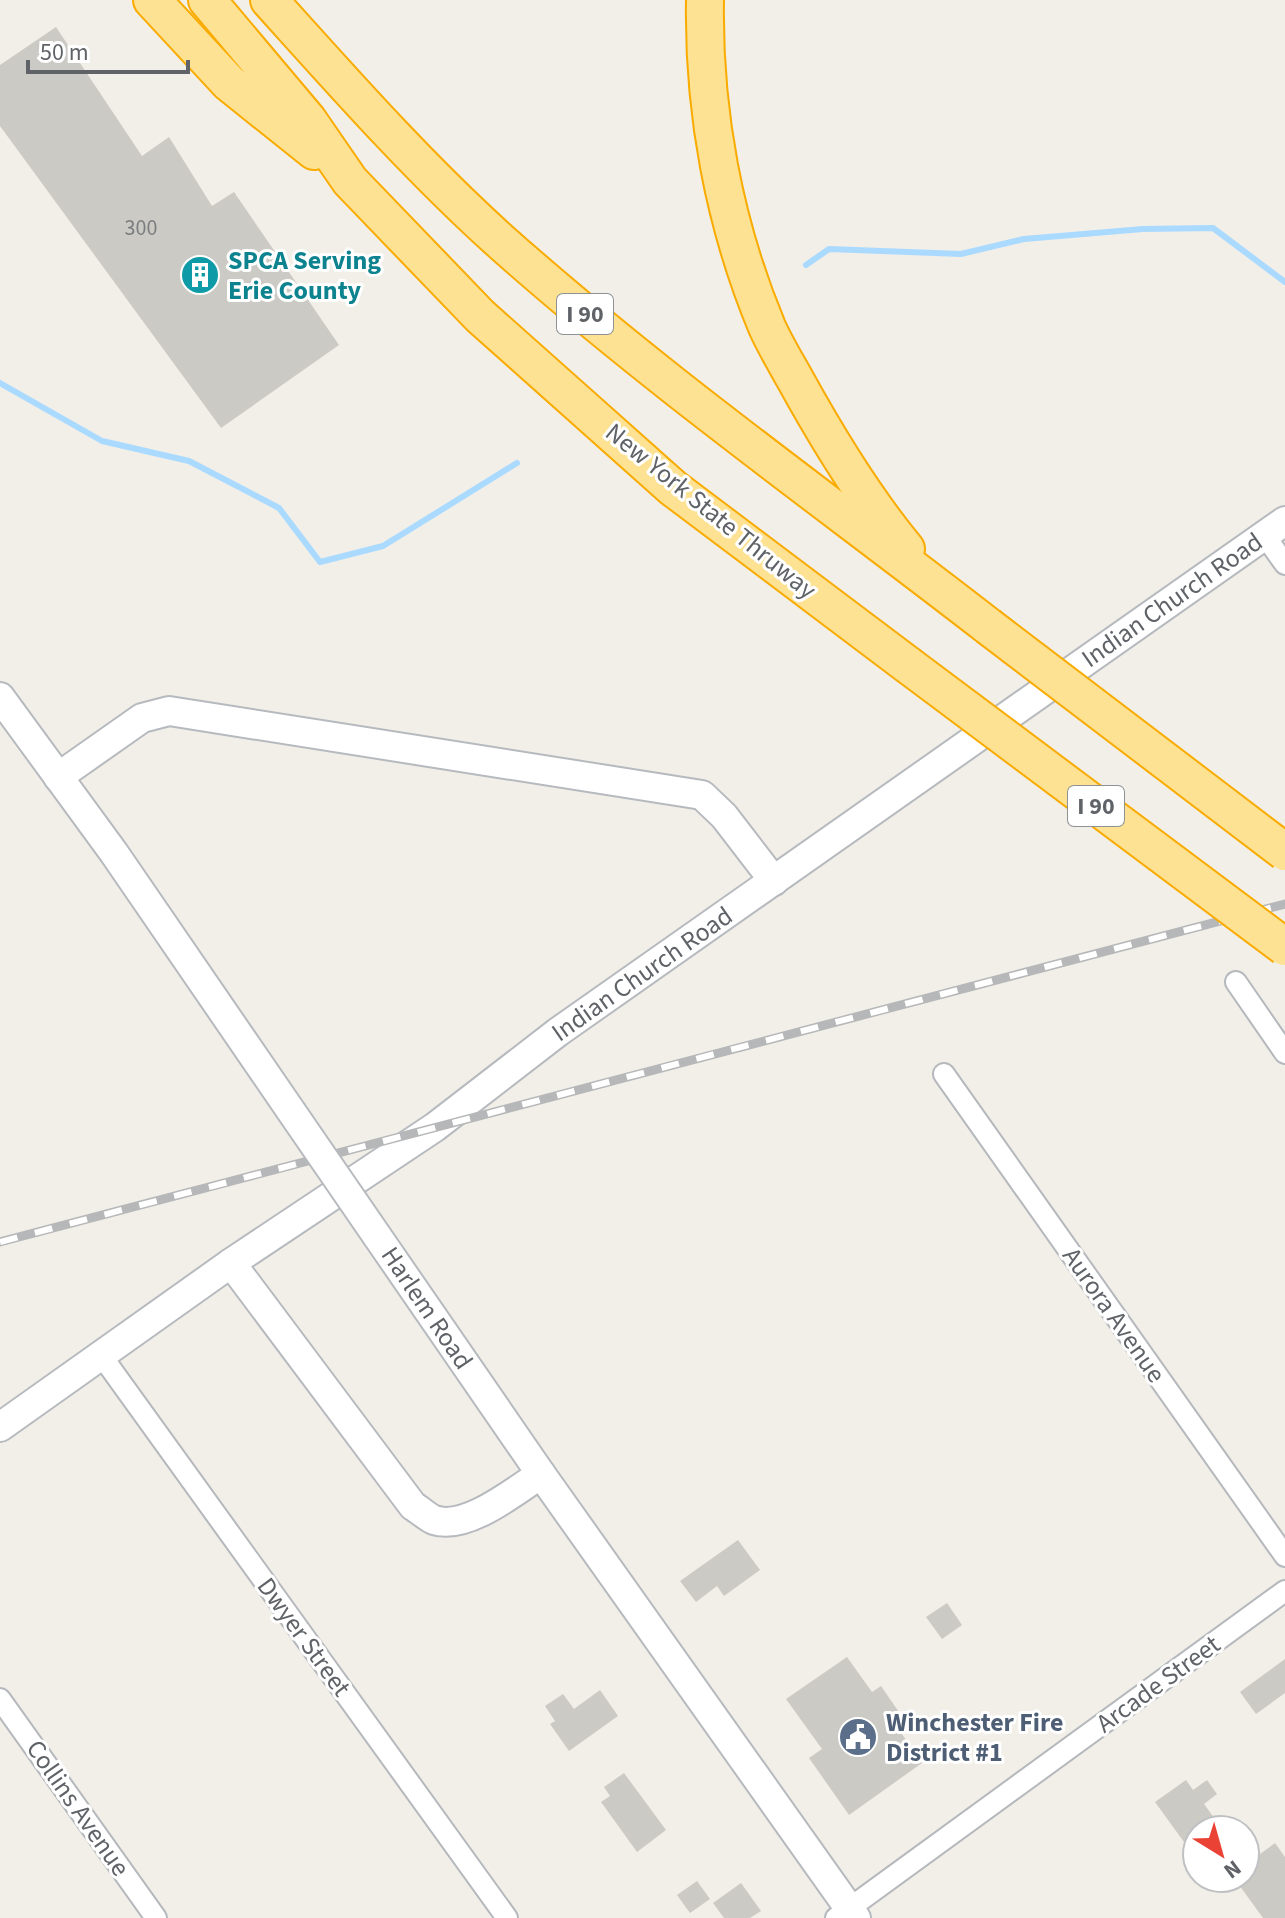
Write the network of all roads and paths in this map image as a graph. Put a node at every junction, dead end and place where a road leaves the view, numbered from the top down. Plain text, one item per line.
1 (152, 0) edge
2 (207, 0) edge
3 (269, 0) edge
4 (705, 0) edge
5 (350, 181) junction
6 (1275, 528) edge
7 (1285, 564) edge
8 (937, 587) junction
9 (0, 697) edge
10 (58, 777) junction
11 (1285, 852) edge
12 (774, 881) junction
13 (1285, 947) edge
14 (1236, 982) dead end
15 (1285, 1053) edge
16 (944, 1074) dead end
17 (231, 1263) junction
18 (101, 1355) junction
19 (0, 1427) edge
20 (541, 1474) junction
21 (1285, 1556) edge
22 (1285, 1591) edge
23 (0, 1699) edge
24 (847, 1915) edge
25 (156, 1918) edge
26 (507, 1918) edge

1 - 5 highway
2 - 5 highway, New York State Thruway / I 90
3 - 8 highway, I 90
4 - 8 highway
5 - 13 highway, New York State Thruway / I 90, bridge
6 - 7 street
6 - 12 main road, Indian Church Road
8 - 11 highway, I 90, bridge
9 - 10 main road, Harlem Road
10 - 12 main road
10 - 20 main road, Harlem Road, bridge
12 - 17 main road, Indian Church Road
14 - 15 street
16 - 21 street, Aurora Avenue
17 - 18 main road, Indian Church Road
17 - 20 main road
18 - 19 main road, Indian Church Road
18 - 26 street, Dwyer Street
20 - 24 main road, Harlem Road
22 - 24 street, Arcade Street
23 - 25 street, Collins Avenue

